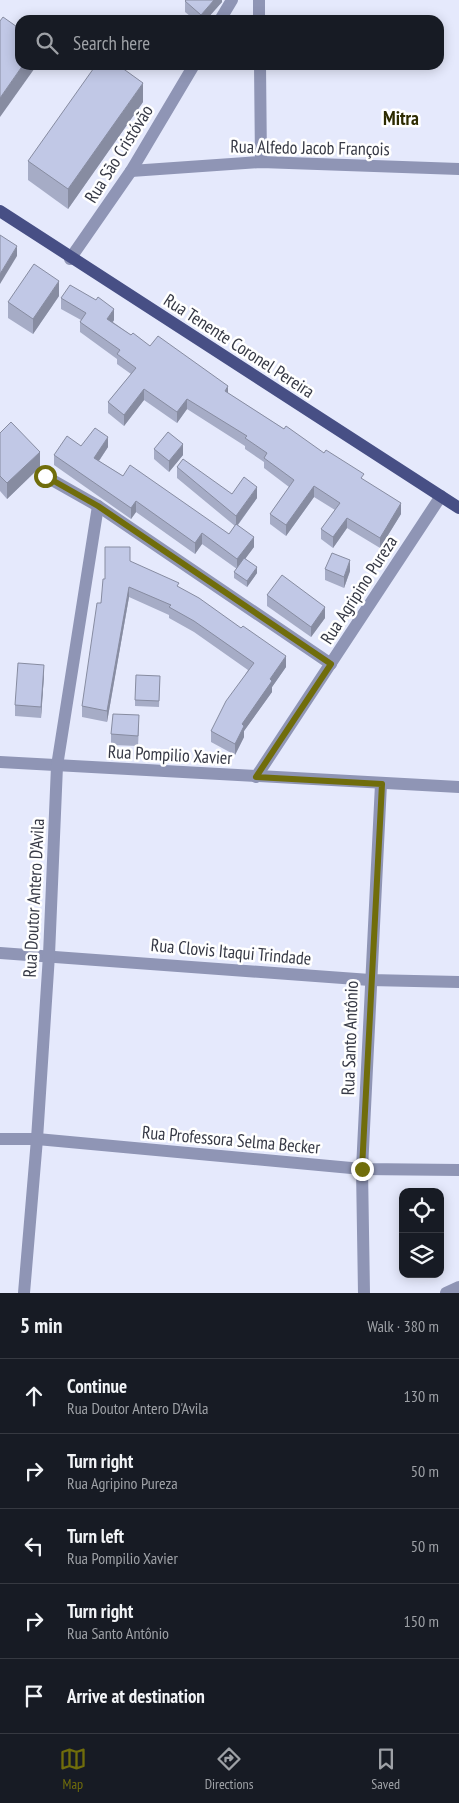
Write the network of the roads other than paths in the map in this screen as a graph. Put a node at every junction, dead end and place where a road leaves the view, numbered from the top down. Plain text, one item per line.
1 (232, 0) edge
2 (259, 0) edge
3 (223, 15) edge
4 (259, 15) edge
5 (191, 70) edge
6 (260, 70) edge
7 (260, 162) junction
8 (459, 169) edge
9 (131, 171) junction
10 (0, 211) edge
11 (70, 259) junction
12 (45, 476) dead end
13 (441, 496) junction
14 (98, 506) junction
15 (459, 508) edge
16 (331, 664) junction
17 (0, 762) edge
18 (57, 766) junction
19 (256, 777) junction
20 (382, 784) junction
21 (459, 787) edge
22 (0, 953) edge
23 (49, 955) junction
24 (370, 980) junction
25 (459, 982) edge
26 (0, 1139) edge
27 (37, 1140) junction
28 (362, 1169) junction
29 (459, 1170) edge
30 (459, 1288) edge
31 (24, 1293) edge
32 (364, 1293) edge
33 (446, 1293) edge

1 - 3 street
2 - 4 street
5 - 9 street, Rua São Cristóvão
6 - 7 street
7 - 8 street, Rua Alfedo Jacob François
7 - 9 street, Rua Alfedo Jacob François
9 - 11 street, Rua São Cristóvão
10 - 11 main road, Rua Tenente Coronel Pereira
11 - 13 main road, Rua Tenente Coronel Pereira
12 - 14 street
13 - 15 main road, Rua Tenente Coronel Pereira
13 - 16 street, Rua Agripino Pureza
14 - 16 street
14 - 18 street, Rua Doutor Antero D'Avila
16 - 19 street, Rua Agripino Pureza
17 - 18 street, Rua Pompilio Xavier
18 - 19 street, Rua Pompilio Xavier
18 - 23 street, Rua Doutor Antero D'Avila
19 - 20 street, Rua Pompilio Xavier
20 - 21 street, Rua Pompilio Xavier
20 - 24 street, Rua Santo Antônio
22 - 23 street, Rua Clovis Itaqui Trindade
23 - 24 street, Rua Clovis Itaqui Trindade
23 - 27 street, Rua Doutor Antero D'Avila
24 - 25 street, Rua Clovis Itaqui Trindade
24 - 28 street, Rua Santo Antônio
26 - 27 street, Rua Professora Selma Becker
27 - 28 street, Rua Professora Selma Becker
27 - 31 street, Rua Doutor Antero D'Avila
28 - 29 street, Rua Professora Selma Becker
28 - 32 street, Rua Santo Antônio
30 - 33 street

